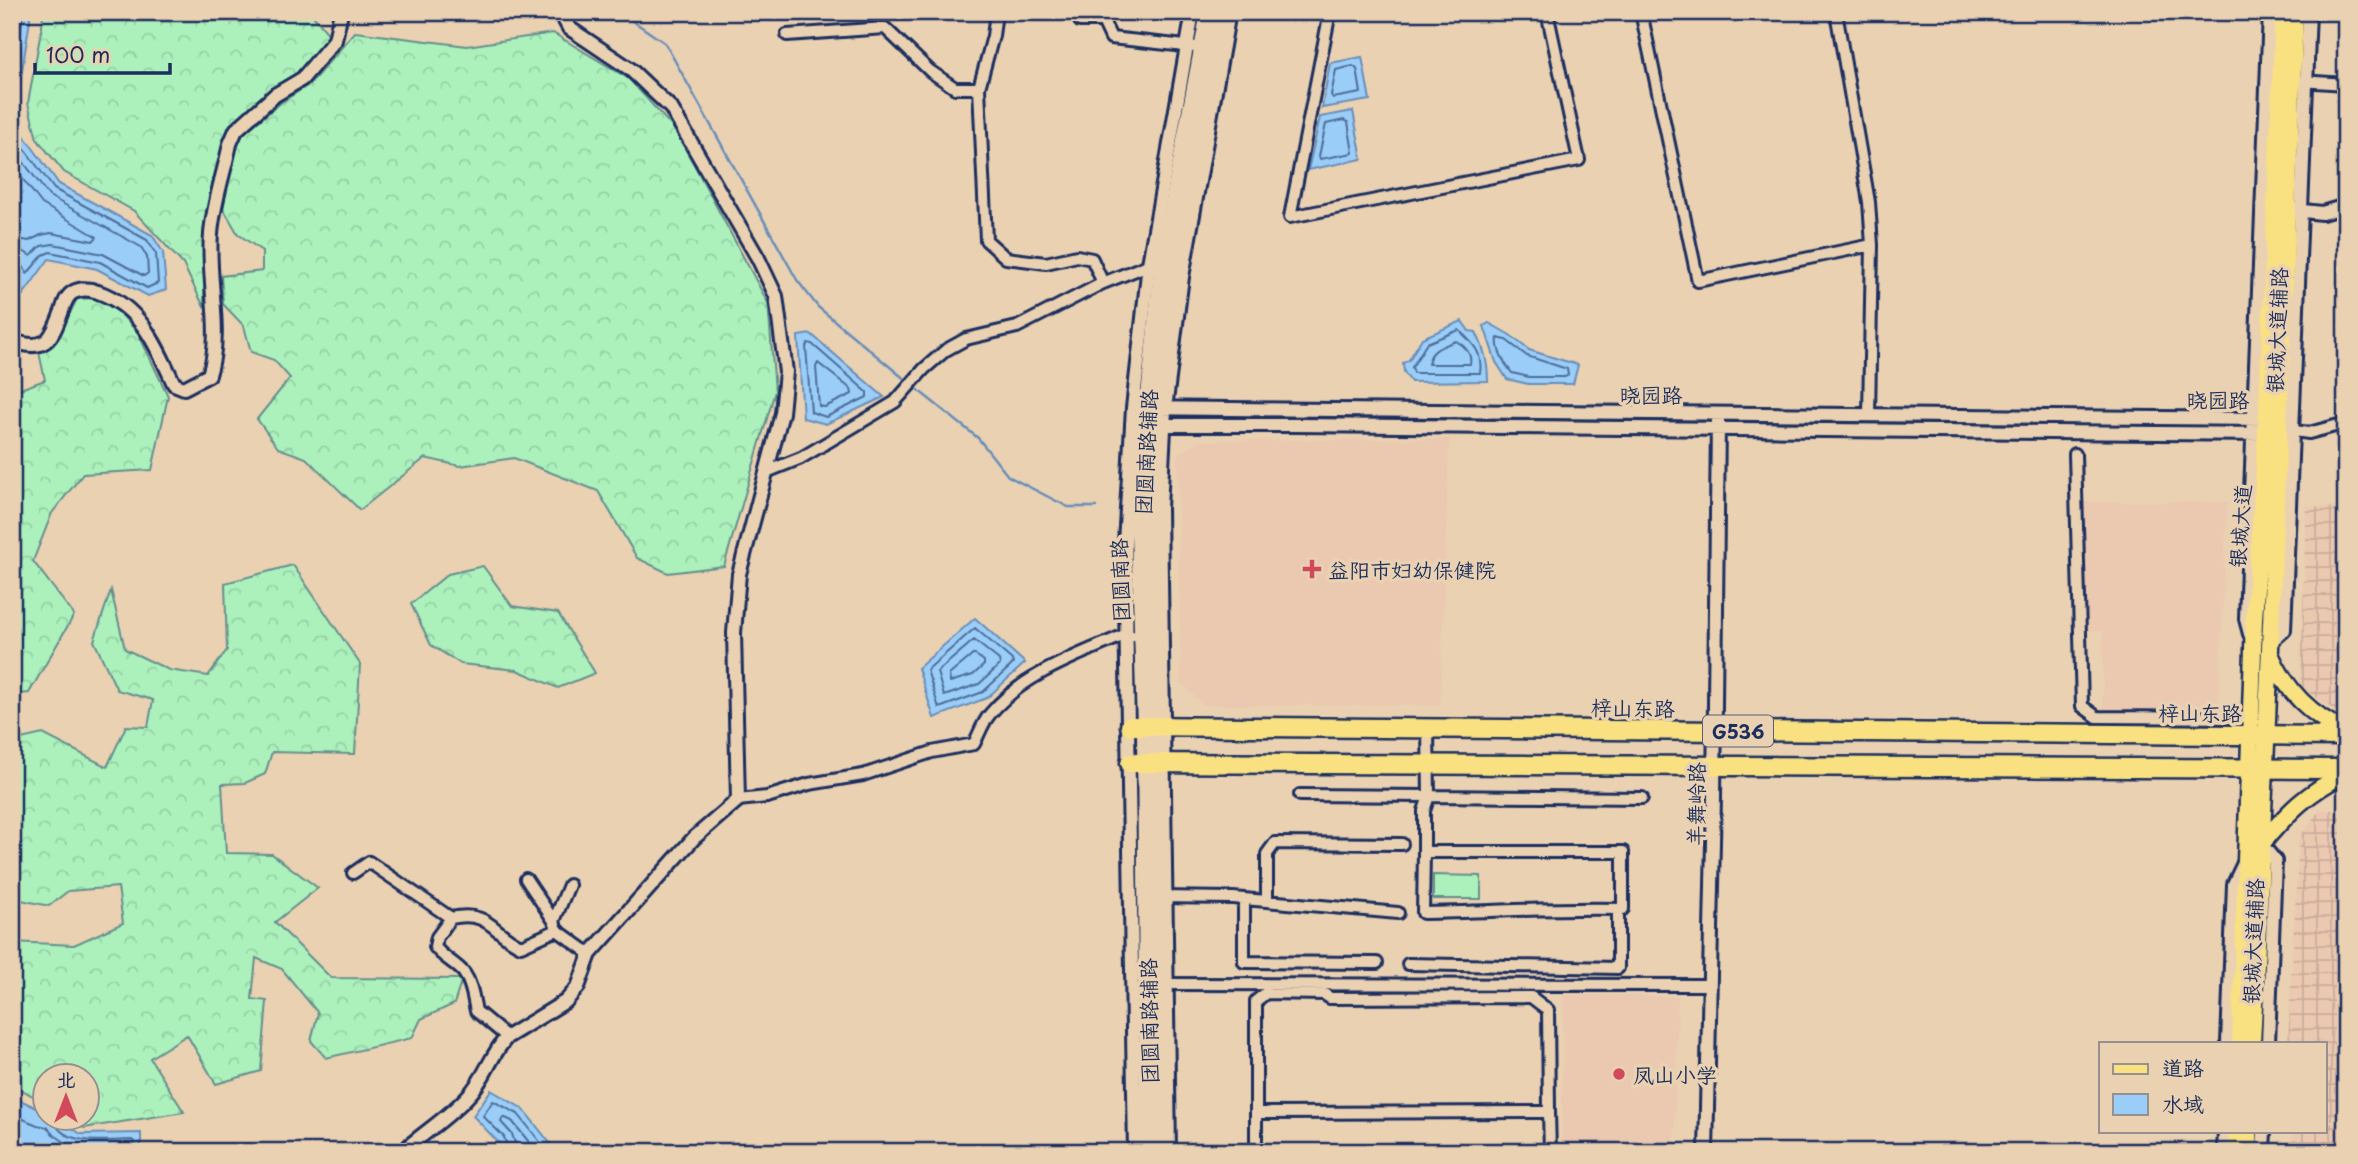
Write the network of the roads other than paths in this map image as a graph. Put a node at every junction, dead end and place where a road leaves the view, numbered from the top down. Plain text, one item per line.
1 (341, 12) edge
2 (996, 12) edge
3 (1074, 12) edge
4 (1193, 12) edge
5 (1208, 12) edge
6 (1220, 12) edge
7 (1229, 12) edge
8 (1330, 12) edge
9 (1547, 12) edge
10 (1641, 12) edge
11 (1836, 12) edge
12 (2270, 12) edge
13 (2283, 12) edge
14 (2295, 12) edge
15 (2309, 12) edge
16 (561, 15) edge
17 (787, 35) dead end
18 (1194, 47) junction
19 (2299, 81) junction
20 (2346, 84) edge
21 (979, 88) junction
22 (2346, 206) edge
23 (2293, 210) junction
24 (1872, 245) junction
25 (1156, 262) junction
26 (1103, 283) junction
27 (13, 341) edge
28 (1150, 409) junction
29 (1718, 414) junction
30 (1869, 415) junction
31 (2346, 423) edge
32 (1149, 424) junction
33 (2268, 427) junction
34 (1718, 428) junction
35 (2075, 454) dead end
36 (766, 472) junction
37 (1160, 508) junction
38 (1150, 533) junction
39 (1135, 636) junction
40 (2264, 645) junction
41 (1148, 726) junction
42 (1428, 728) junction
43 (2256, 730) junction
44 (1715, 731) junction
45 (2346, 734) edge
46 (1148, 763) junction
47 (1429, 764) junction
48 (1715, 766) junction
49 (2258, 770) junction
50 (2346, 771) edge
51 (1300, 795) dead end
52 (1429, 796) junction
53 (1642, 799) dead end
54 (738, 800) junction
55 (1402, 844) dead end
56 (2263, 844) junction
57 (1424, 852) junction
58 (2247, 856) junction
59 (353, 873) dead end
60 (526, 879) dead end
61 (569, 885) dead end
62 (1161, 897) junction
63 (1244, 899) junction
64 (1267, 901) junction
65 (1618, 909) junction
66 (1398, 913) dead end
67 (451, 919) junction
68 (556, 925) junction
69 (590, 954) junction
70 (1377, 963) dead end
71 (1408, 964) dead end
72 (1162, 984) junction
73 (1710, 985) junction
74 (507, 1037) junction
75 (2228, 1042) edge
76 (2240, 1042) edge
77 (2252, 1042) edge
78 (2267, 1042) edge
79 (1549, 1112) junction
80 (1256, 1113) junction
81 (2225, 1132) edge
82 (2237, 1132) edge
83 (2249, 1132) edge
84 (2264, 1132) edge
85 (405, 1152) edge
86 (1135, 1152) edge
87 (1147, 1152) edge
88 (1159, 1152) edge
89 (1169, 1152) edge
90 (1256, 1152) edge
91 (1550, 1152) edge
92 (1706, 1152) edge
93 (2224, 1152) edge
94 (2236, 1152) edge
95 (2249, 1152) edge
96 (2263, 1152) edge

1 - 27 street
2 - 21 street
3 - 18 street
4 - 18 street
5 - 18 main road, 团圆南路
6 - 28 main road, 团圆南路
7 - 28 street, 团圆南路辅路
8 - 9 street
10 - 24 street
11 - 24 street
12 - 33 street, 银城大道辅路
13 - 33 main road, 银城大道
14 - 19 main road, 银城大道
15 - 19 street
16 - 36 street
17 - 21 street
18 - 25 main road, 团圆南路
19 - 20 street
19 - 23 main road, 银城大道
21 - 26 street
22 - 23 street
23 - 33 main road, 银城大道
24 - 30 street
25 - 26 street
25 - 28 main road, 团圆南路
26 - 36 street
28 - 29 street, 晓园路
28 - 32 main road, 团圆南路
28 - 32 street, 团圆南路辅路
29 - 30 street, 晓园路
29 - 34 street, 羊舞岭路
30 - 33 street, 晓园路
31 - 33 street
32 - 34 street, 晓园路
32 - 37 street, 团圆南路辅路
32 - 38 main road, 团圆南路
32 - 39 main road, 团圆南路
33 - 34 street, 晓园路
33 - 40 main road, 银城大道
33 - 40 street, 银城大道辅路
34 - 44 street, 羊舞岭路
35 - 43 street
36 - 54 street
37 - 38 main road
37 - 41 street, 团圆南路辅路
38 - 41 main road, 团圆南路
39 - 41 main road, 团圆南路
39 - 54 street
40 - 43 main road, 银城大道
40 - 43 main road, 银城大道
40 - 45 main road
41 - 42 highway, 梓山东路 / G536
41 - 46 main road, 团圆南路
41 - 46 street, 团圆南路辅路
42 - 44 highway, 梓山东路 / G536
42 - 47 street
43 - 44 highway, 梓山东路 / G536
43 - 45 highway, 梓山东路 / G536
43 - 49 main road, 银城大道
44 - 48 street, 羊舞岭路
46 - 47 highway, G536
46 - 62 main road, 团圆南路
46 - 86 street, 团圆南路辅路
46 - 87 main road, 团圆南路
47 - 48 highway, G536
47 - 52 street
48 - 49 highway, G536
48 - 73 street, 羊舞岭路
49 - 50 highway, G536
49 - 56 main road, 银城大道
49 - 58 main road, 银城大道
50 - 56 main road
51 - 52 street
52 - 53 street
52 - 57 street
54 - 69 street
55 - 64 street
56 - 77 main road, 银城大道
56 - 78 street, 银城大道辅路
57 - 65 street
57 - 65 street
58 - 75 street, 银城大道辅路
58 - 76 main road, 银城大道
59 - 67 street
60 - 68 street
61 - 68 street
62 - 63 street
62 - 72 main road, 团圆南路
63 - 64 street
63 - 70 street
64 - 66 street
65 - 71 street
67 - 68 street
67 - 74 street
68 - 69 street
69 - 74 street
72 - 73 street
72 - 88 main road, 团圆南路
72 - 89 street, 团圆南路辅路
73 - 92 street, 羊舞岭路
74 - 85 street
79 - 80 street
79 - 80 street
79 - 91 street
80 - 90 street
81 - 93 street
82 - 94 main road
83 - 95 main road
84 - 96 street

